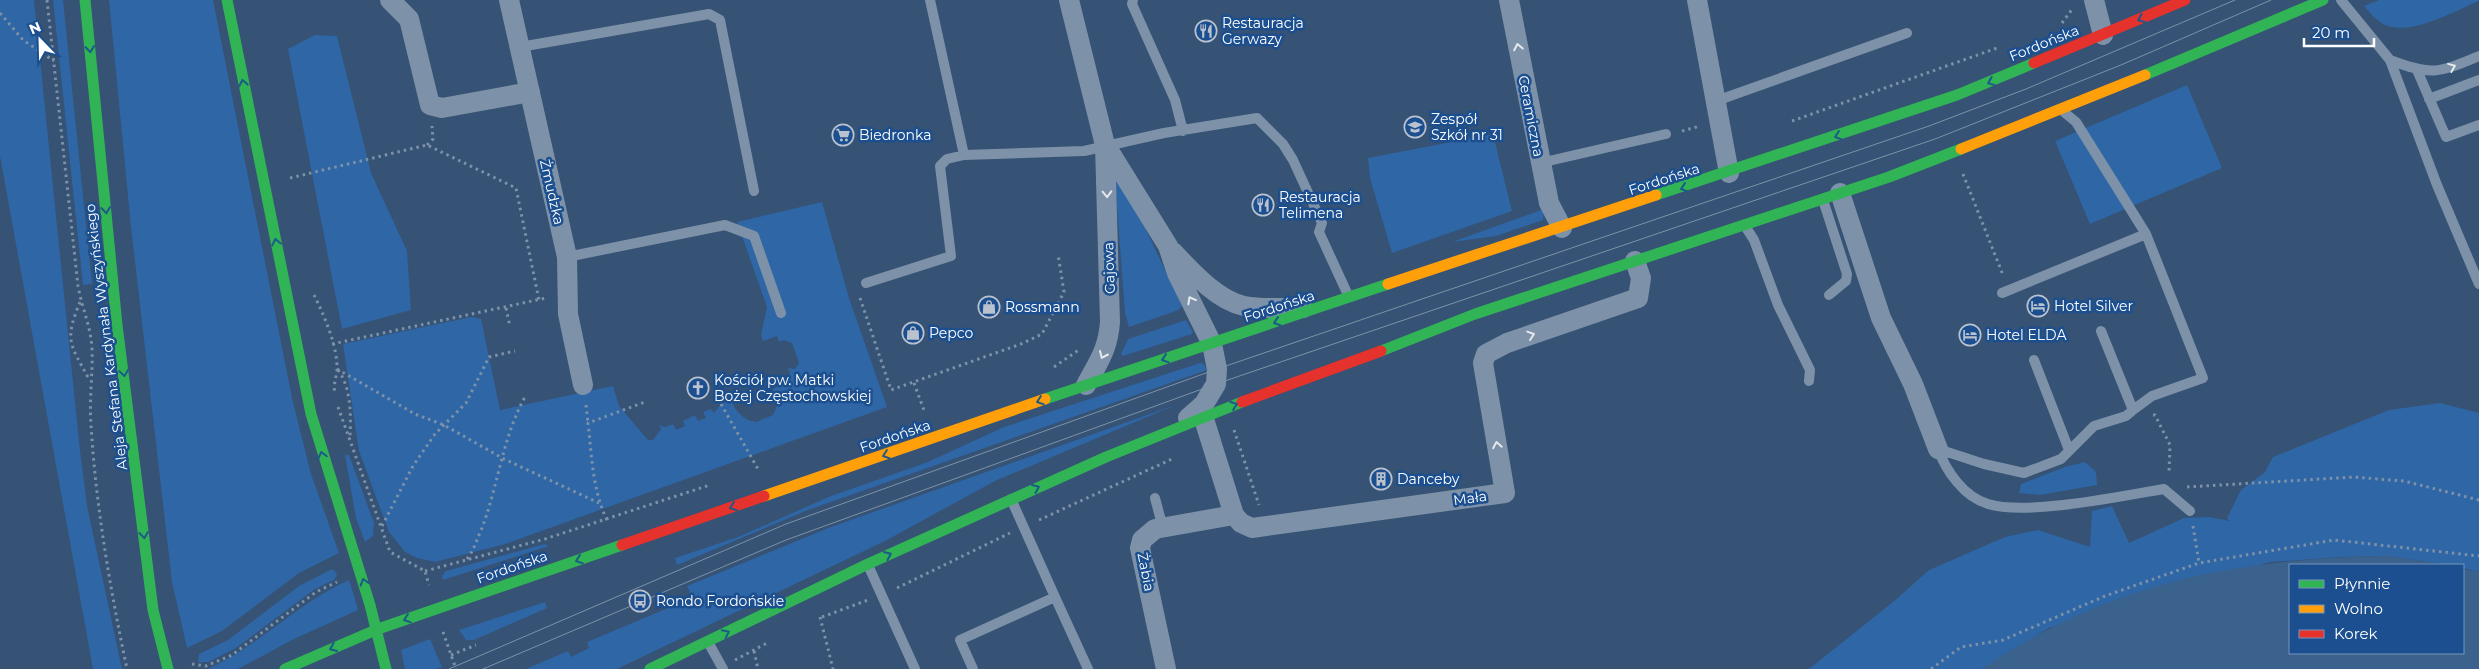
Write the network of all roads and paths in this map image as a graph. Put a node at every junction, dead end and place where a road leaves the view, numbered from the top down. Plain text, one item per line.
1 (47, 0) edge
2 (85, 0) edge
3 (227, 0) edge
4 (390, 0) edge
5 (509, 0) edge
6 (930, 0) edge
7 (1069, 0) edge
8 (1133, 0) edge
9 (1509, 0) edge
10 (1698, 0) edge
11 (2186, 0) edge
12 (2324, 0) edge
13 (2341, 0) edge
14 (2085, 3) edge
15 (0, 13) edge
16 (2053, 27) dead end
17 (1907, 33) dead end
18 (2103, 35) junction
19 (2008, 44) dead end
20 (520, 47) junction
21 (2479, 56) edge
22 (2390, 60) junction
23 (54, 61) junction
24 (2417, 70) junction
25 (2479, 80) edge
26 (530, 92) junction
27 (2430, 99) junction
28 (1716, 101) junction
29 (2061, 110) junction
30 (1720, 122) junction
31 (1789, 122) dead end
32 (2479, 125) edge
33 (1183, 131) junction
34 (1666, 134) joint
35 (1105, 145) junction
36 (964, 155) junction
37 (1540, 164) junction
38 (1960, 168) dead end
39 (1729, 173) junction
40 (290, 178) dead end
41 (754, 191) dead end
42 (1832, 196) junction
43 (1744, 225) junction
44 (1562, 228) junction
45 (2146, 234) junction
46 (1168, 246) junction
47 (1058, 254) dead end
48 (567, 257) junction
49 (1635, 261) junction
50 (866, 284) joint
51 (2479, 284) edge
52 (2005, 291) joint
53 (568, 293) junction
54 (1829, 295) dead end
55 (539, 300) junction
56 (1342, 301) junction
57 (80, 302) junction
58 (506, 308) junction
59 (781, 313) dead end
60 (327, 321) dead end
61 (510, 327) dead end
62 (2102, 331) dead end
63 (332, 344) junction
64 (1212, 344) junction
65 (1084, 346) dead end
66 (515, 351) dead end
67 (2034, 360) dead end
68 (337, 369) junction
69 (1047, 370) dead end
70 (90, 380) junction
71 (1809, 381) dead end
72 (914, 383) junction
73 (583, 385) dead end
74 (1086, 385) junction
75 (525, 398) dead end
76 (645, 402) dead end
77 (721, 404) dead end
78 (933, 410) dead end
79 (2133, 410) junction
80 (925, 413) junction
81 (918, 416) dead end
82 (1203, 416) junction
83 (444, 424) junction
84 (1179, 426) junction
85 (1240, 426) dead end
86 (1233, 430) junction
87 (350, 439) junction
88 (1212, 440) junction
89 (1938, 449) junction
90 (2069, 450) junction
91 (1178, 456) dead end
92 (504, 459) junction
93 (767, 466) dead end
94 (758, 469) junction
95 (749, 472) dead end
96 (713, 484) dead end
97 (2164, 489) junction
98 (1155, 498) dead end
99 (1011, 500) junction
100 (2479, 500) edge
101 (599, 503) junction
102 (2190, 511) joint
103 (1234, 515) junction
104 (607, 520) junction
105 (1276, 524) junction
106 (381, 526) junction
107 (1024, 527) junction
108 (1163, 528) junction
109 (2479, 556) edge
110 (466, 560) junction
111 (2199, 563) junction
112 (868, 564) junction
113 (425, 571) junction
114 (339, 579) dead end
115 (429, 584) dead end
116 (881, 595) junction
117 (1055, 596) junction
118 (378, 629) junction
119 (443, 631) dead end
120 (775, 639) dead end
121 (708, 642) junction
122 (476, 645) dead end
123 (754, 651) junction
124 (451, 655) junction
125 (189, 663) dead end
126 (722, 668) edge
127 (127, 669) edge
128 (168, 669) edge
129 (285, 669) edge
130 (386, 669) edge
131 (456, 669) edge
132 (650, 669) edge
133 (758, 669) edge
134 (832, 669) edge
135 (915, 669) edge
136 (973, 669) edge
137 (1088, 669) edge
138 (1166, 669) edge
139 (1932, 669) edge

1 - 23 path
2 -> 128 main road, Aleja Stefana Kardynała Wyszyńskiego
118 -> 3 main road
4 - 26 street
5 - 20 street, Żmudzka
6 - 36 lane
7 - 35 street, Gajowa
8 - 33 lane
37 -> 9 street, Ceramiczna
10 - 28 street
11 -> 18 main road, Fordońska
12 - 29 main road
13 - 22 lane
14 - 16 path
14 - 18 street
15 - 23 path
17 - 28 lane
18 -> 39 main road, Fordońska
19 - 31 path
20 - 26 street, Żmudzka
20 - 41 lane
24 -> 21 lane
22 - 24 lane
22 - 51 lane
23 - 57 path
24 - 27 lane
25 - 27 lane
26 - 48 street, Żmudzka
27 - 32 lane
28 - 30 street
29 - 42 main road
29 - 45 lane
30 - 34 path
30 - 39 street
33 - 35 lane
33 - 56 lane
34 - 37 lane
35 - 36 lane
35 - 46 street, Gajowa
35 -> 74 street, Gajowa
36 - 50 lane
37 - 44 street, Ceramiczna
38 - 52 path
39 -> 44 main road, Fordońska
40 - 55 path
42 - 43 main road
42 - 54 lane
42 - 89 street
43 - 49 main road
43 - 71 lane
44 - 56 main road, Fordońska
45 - 52 lane
45 - 79 lane
46 - 56 street, Gajowa
64 -> 46 street, Gajowa
47 - 72 path
48 - 53 street, Żmudzka
48 - 59 lane
82 -> 49 main road
105 -> 49 street, Mała
50 - 72 path
53 - 55 path
53 - 73 street, Żmudzka
55 - 58 path
56 -> 64 main road, Fordońska
57 - 70 path
57 - 70 path
58 - 61 path
58 - 63 path
60 - 63 path
62 - 79 lane
63 - 68 path
64 -> 74 main road, Fordońska
64 - 84 street, Gajowa
65 - 69 path
66 - 83 path
67 - 90 lane
68 - 83 path
68 - 87 path
68 - 87 path
70 - 127 path
72 - 80 path
74 -> 118 main road, Fordońska
75 - 92 path
76 - 101 path
77 - 94 path
78 - 80 path
79 - 90 lane
79 - 97 path
80 - 81 path
82 - 84 main road
82 - 88 street
83 - 92 path
83 - 106 path
99 -> 84 main road
85 - 86 path
86 - 88 path
86 - 105 path
87 - 106 path
88 - 103 street
89 - 90 lane
89 - 97 lane
91 - 107 path
92 - 101 path
92 - 110 path
93 - 94 path
94 - 95 path
96 - 104 path
97 - 100 path
97 - 102 lane
98 - 108 lane
99 - 107 lane
112 -> 99 main road
101 - 104 path
102 - 111 path
103 - 105 street, Mała
103 - 108 street, Żabia
104 - 110 path
106 - 113 path
107 - 116 path
107 - 117 lane
108 - 138 street, Żabia
109 - 111 path
110 - 113 path
111 - 139 path
112 - 116 lane
121 -> 112 main road
113 - 115 path
114 - 125 path
116 - 134 path
116 - 135 lane
117 - 136 lane
117 - 137 lane
118 -> 129 main road
118 - 130 main road
119 - 124 path
120 - 123 path
121 - 126 lane
121 - 132 main road
122 - 124 path
123 - 126 path
123 - 133 path
124 - 131 path

